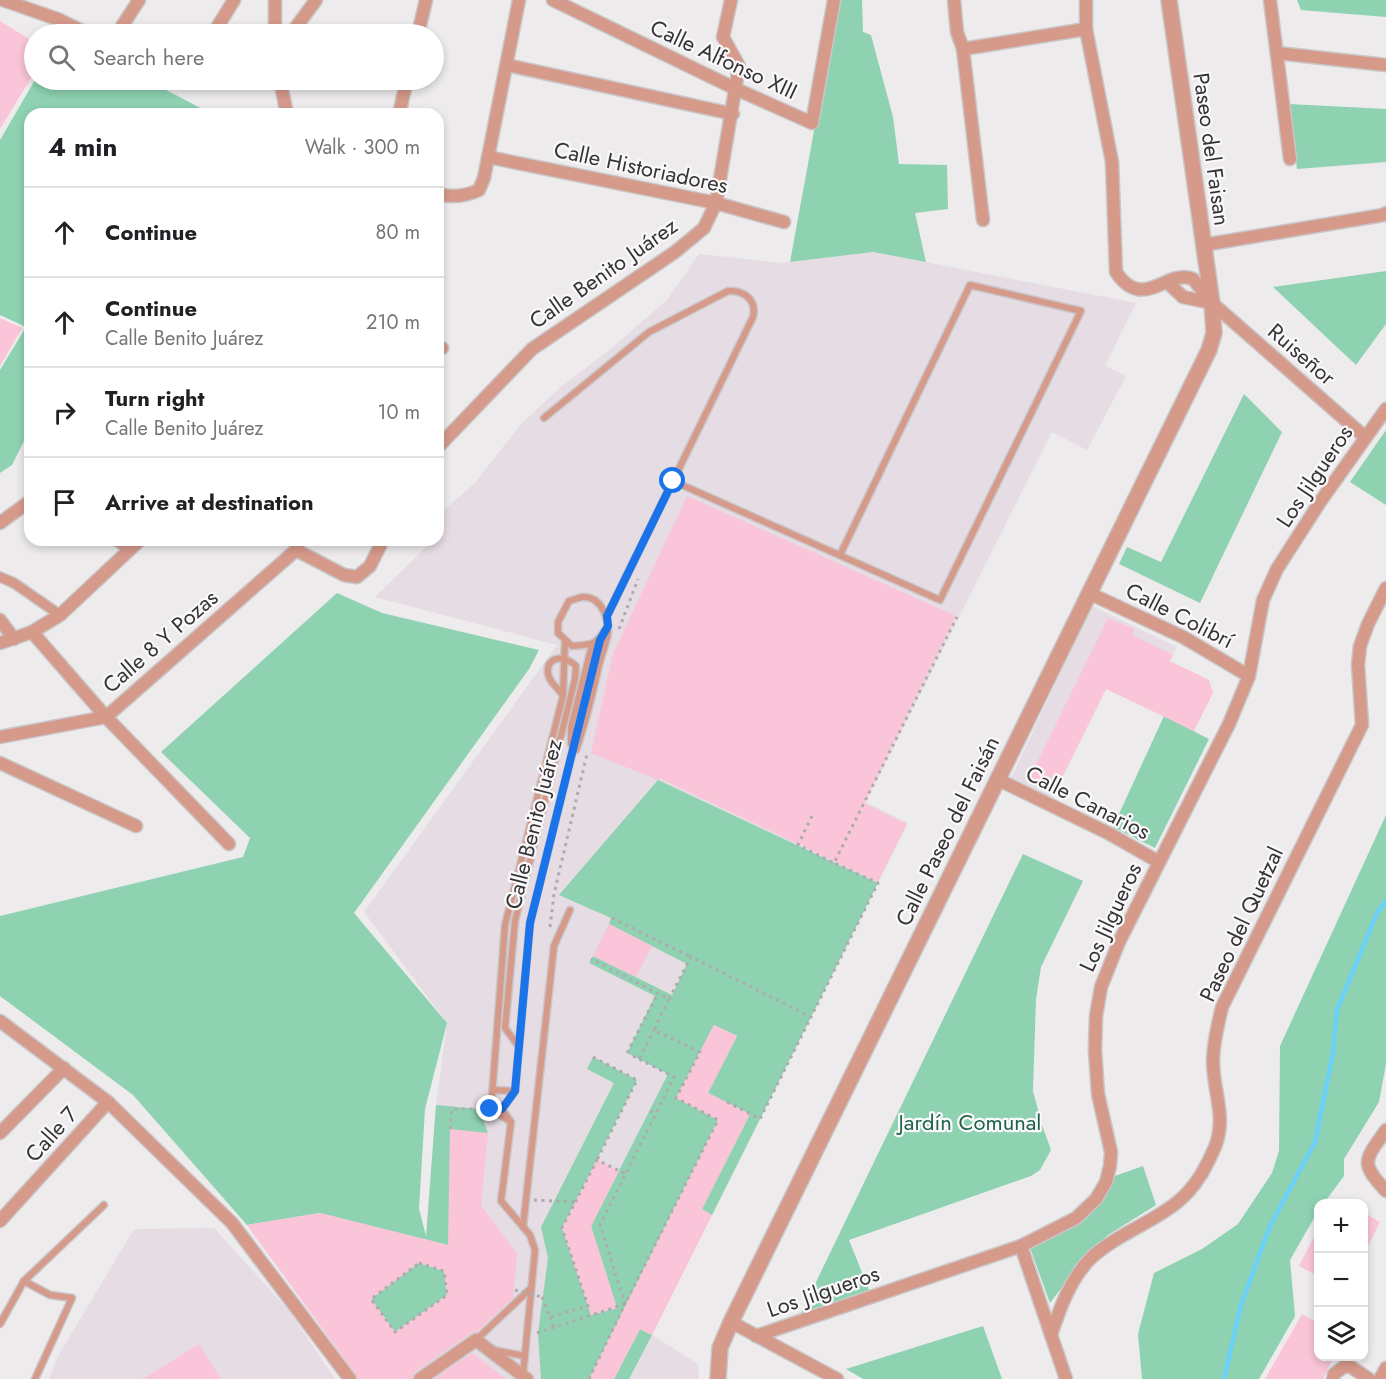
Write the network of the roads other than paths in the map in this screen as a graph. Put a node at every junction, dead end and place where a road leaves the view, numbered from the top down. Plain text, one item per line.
1 (3, 0) edge
2 (139, 0) edge
3 (234, 0) edge
4 (275, 0) edge
5 (316, 0) edge
6 (426, 0) edge
7 (519, 0) edge
8 (553, 0) edge
9 (731, 0) edge
10 (834, 0) edge
11 (954, 0) edge
12 (1086, 0) edge
13 (1169, 0) edge
14 (1270, 0) edge
15 (68, 24) edge
16 (123, 24) edge
17 (219, 24) edge
18 (275, 24) edge
19 (298, 24) edge
20 (420, 24) edge
21 (1086, 29) junction
22 (963, 49) junction
23 (1277, 53) junction
24 (507, 65) junction
25 (1386, 65) edge
26 (736, 89) junction
27 (282, 90) edge
28 (405, 90) edge
29 (287, 108) edge
30 (400, 108) edge
31 (733, 114) junction
32 (488, 156) junction
33 (1290, 159) dead end
34 (444, 195) edge
35 (716, 203) junction
36 (1386, 213) edge
37 (982, 220) dead end
38 (784, 222) dead end
39 (1203, 245) junction
40 (1164, 284) junction
41 (1212, 303) junction
42 (1386, 410) edge
43 (544, 418) dead end
44 (1365, 437) junction
45 (444, 441) edge
46 (673, 481) junction
47 (24, 506) edge
48 (0, 524) edge
49 (123, 546) edge
50 (133, 546) edge
51 (297, 546) edge
52 (300, 546) edge
53 (380, 546) edge
54 (129, 550) junction
55 (840, 555) junction
56 (0, 577) edge
57 (1386, 588) edge
58 (1090, 594) junction
59 (60, 615) junction
60 (607, 616) junction
61 (0, 620) edge
62 (608, 626) junction
63 (32, 632) junction
64 (14, 639) junction
65 (600, 640) junction
66 (565, 641) junction
67 (0, 644) edge
68 (592, 645) junction
69 (564, 658) junction
70 (1249, 676) junction
71 (563, 696) junction
72 (106, 717) junction
73 (0, 736) edge
74 (0, 763) edge
75 (570, 766) junction
76 (997, 779) junction
77 (136, 826) dead end
78 (229, 844) dead end
79 (1159, 862) junction
80 (570, 910) dead end
81 (0, 1021) edge
82 (519, 1047) junction
83 (64, 1068) junction
84 (493, 1090) junction
85 (515, 1091) junction
86 (108, 1102) junction
87 (511, 1122) junction
88 (1386, 1130) edge
89 (0, 1133) edge
90 (1386, 1147) edge
91 (1370, 1153) junction
92 (1380, 1178) edge
93 (1386, 1191) edge
94 (104, 1204) dead end
95 (0, 1221) edge
96 (523, 1227) junction
97 (1021, 1246) junction
98 (24, 1281) junction
99 (531, 1289) junction
100 (731, 1322) junction
101 (0, 1324) edge
102 (1051, 1335) junction
103 (756, 1336) junction
104 (476, 1340) junction
105 (488, 1349) junction
106 (525, 1356) junction
107 (1386, 1368) edge
108 (525, 1377) edge
109 (1363, 1377) edge
110 (35, 1379) edge
111 (350, 1379) edge
112 (420, 1379) edge
113 (717, 1379) edge
114 (837, 1379) edge
115 (1066, 1379) edge
116 (1333, 1379) edge
117 (1380, 1379) edge

1 - 15 street
2 - 16 street
3 - 17 street
4 - 18 street
5 - 19 street
6 - 20 street
7 - 24 street
8 - 26 street, Calle Alfonso XIII
9 - 26 street, Calle Benito Juárez
10 - 26 street, Calle Alfonso XIII
11 - 22 street
12 - 21 street
13 - 39 street, Paseo del Faisan
14 - 23 street
21 - 22 street
21 - 40 street
22 - 37 street
23 - 25 street
23 - 33 street
24 - 31 street
24 - 32 street
26 - 31 street, Calle Benito Juárez
27 - 29 street
28 - 30 street
31 - 35 street, Calle Benito Juárez
32 - 34 street
32 - 35 street, Calle Historiadores
35 - 38 street, Calle Historiadores
35 - 45 street, Calle Benito Juárez
36 - 39 street
39 - 41 street, Paseo del Faisan
40 - 41 street, Ruiseñor
40 - 41 street, Ruiseñor
41 - 44 street, Ruiseñor
41 - 58 street, Calle Paseo del Faisán
42 - 44 street, Los Jilgueros
43 - 46 lane
44 - 70 street, Los Jilgueros
46 - 55 lane
46 - 60 lane
47 - 48 street
49 - 54 street
50 - 54 street
51 - 72 street, Calle 8 Y Pozas
52 - 53 street
54 - 59 street
55 - 55 lane
56 - 59 street
57 - 102 street, Paseo del Quetzal
58 - 70 street, Calle Colibrí
58 - 76 street, Calle Paseo del Faisán
59 - 63 street
60 - 62 lane
60 - 66 lane
61 - 64 street
62 - 65 lane
62 - 75 lane
63 - 64 street
63 - 72 street
64 - 67 street
65 - 68 lane
65 - 75 lane, Calle Benito Juárez
66 - 68 lane
66 - 69 lane
68 - 75 lane
69 - 71 lane
69 - 71 lane
69 - 82 lane
70 - 79 street, Los Jilgueros
71 - 84 lane
72 - 73 street, Calle 8 Y Pozas
72 - 78 street
74 - 77 street
75 - 82 lane, Calle Benito Juárez
76 - 79 street, Calle Canarios
76 - 100 street, Calle Paseo del Faisán
79 - 97 street, Los Jilgueros
80 - 96 lane
81 - 83 street
82 - 85 lane, Calle Benito Juárez
83 - 86 street
83 - 89 street
84 - 85 lane
84 - 87 lane
85 - 87 lane, Calle Benito Juárez
86 - 95 street, Calle 7
86 - 111 street
87 - 96 lane, Calle Benito Juárez
88 - 91 street
90 - 91 street
91 - 92 street
92 - 93 street
94 - 98 lane
96 - 99 lane, Calle Benito Juárez
97 - 102 street
97 - 103 street, Los Jilgueros
98 - 101 lane
98 - 110 lane
99 - 104 lane
99 - 106 lane, Calle Benito Juárez
100 - 103 street
100 - 113 street, Calle Paseo del Faisán
102 - 115 street
103 - 114 street
104 - 105 street
104 - 112 street
105 - 106 lane
105 - 108 street
106 - 108 lane, Calle Benito Juárez
107 - 117 street
109 - 116 street

